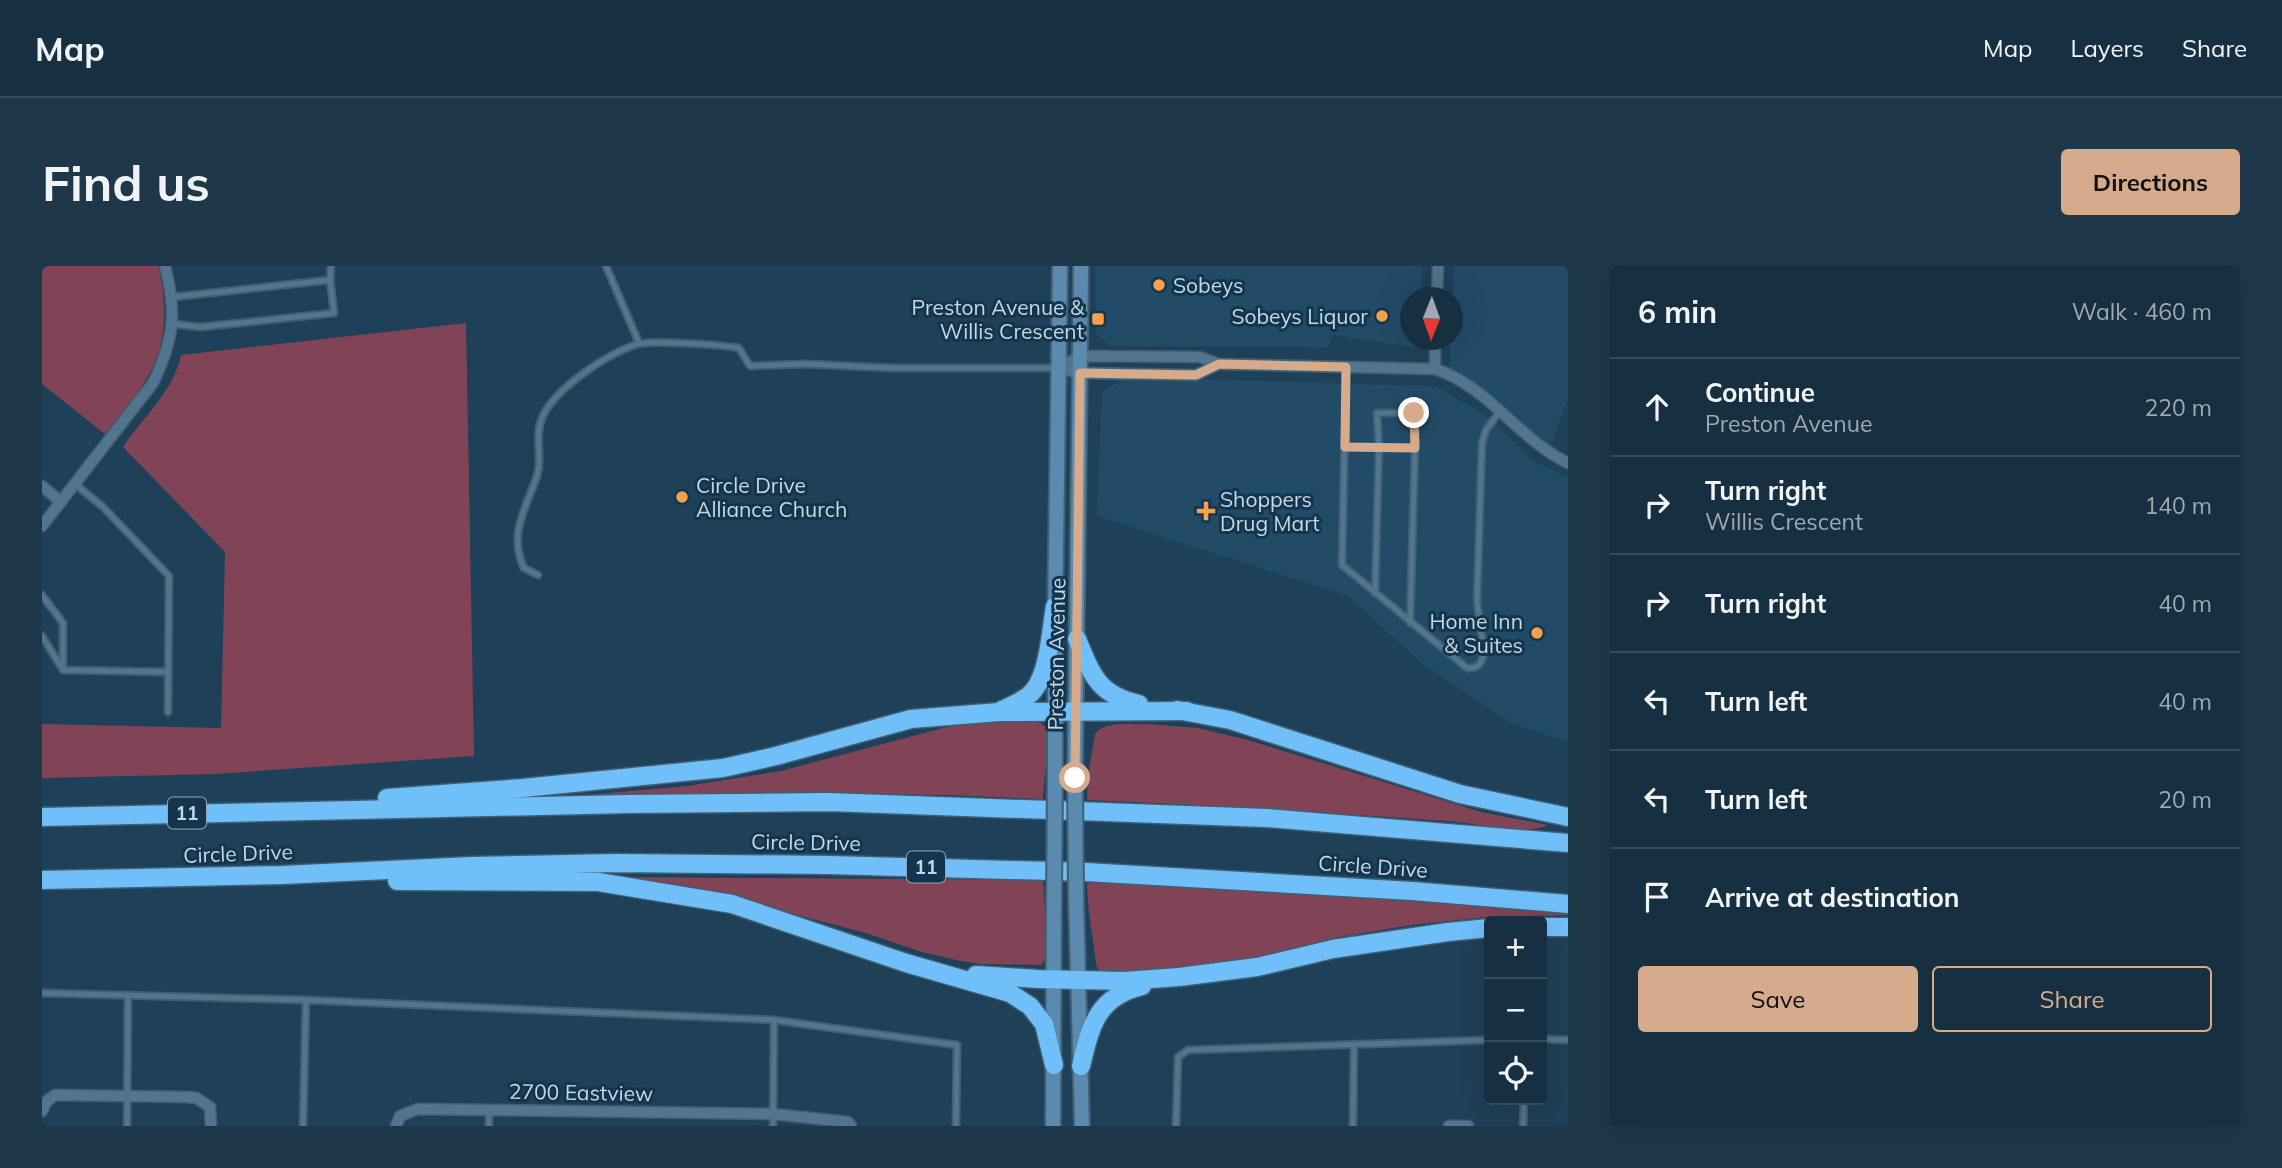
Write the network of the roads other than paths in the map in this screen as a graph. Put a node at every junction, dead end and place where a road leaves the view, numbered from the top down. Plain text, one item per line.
1 (165, 266) edge
2 (331, 266) edge
3 (606, 266) edge
4 (1059, 266) edge
5 (1081, 266) edge
6 (1438, 266) edge
7 (330, 280) junction
8 (1437, 287) edge
9 (173, 297) junction
10 (173, 324) junction
11 (639, 343) junction
12 (1435, 350) edge
13 (1081, 356) junction
14 (1219, 364) junction
15 (1346, 367) junction
16 (1058, 368) junction
17 (1435, 369) junction
18 (1080, 373) junction
19 (1500, 411) junction
20 (1345, 447) junction
21 (1379, 448) junction
22 (1415, 448) junction
23 (1568, 463) edge
24 (75, 484) junction
25 (42, 486) edge
26 (61, 502) junction
27 (42, 526) edge
28 (538, 575) dead end
29 (1375, 594) junction
30 (42, 595) edge
31 (1055, 606) junction
32 (1410, 623) junction
33 (42, 636) edge
34 (1077, 639) junction
35 (63, 670) junction
36 (168, 672) junction
37 (1054, 711) junction
38 (1077, 711) junction
39 (1187, 711) junction
40 (168, 712) dead end
41 (999, 712) junction
42 (331, 810) junction
43 (42, 817) edge
44 (1568, 817) edge
45 (1568, 843) edge
46 (282, 875) junction
47 (42, 880) edge
48 (1568, 905) edge
49 (1547, 927) edge
50 (1568, 927) edge
51 (1484, 928) edge
52 (906, 963) junction
53 (1179, 977) junction
54 (1054, 979) junction
55 (1076, 980) junction
56 (42, 993) edge
57 (128, 995) junction
58 (306, 1000) junction
59 (774, 1020) junction
60 (1547, 1039) edge
61 (1484, 1040) edge
62 (1568, 1040) edge
63 (1354, 1044) junction
64 (1054, 1065) junction
65 (1081, 1066) junction
66 (128, 1097) junction
67 (1524, 1105) edge
68 (42, 1111) edge
69 (489, 1111) junction
70 (773, 1114) junction
71 (127, 1126) edge
72 (211, 1126) edge
73 (303, 1126) edge
74 (396, 1126) edge
75 (489, 1126) edge
76 (773, 1126) edge
77 (851, 1126) edge
78 (956, 1126) edge
79 (1053, 1126) edge
80 (1082, 1126) edge
81 (1176, 1126) edge
82 (1353, 1126) edge
83 (1449, 1126) edge
84 (1468, 1126) edge
85 (1523, 1126) edge

1 - 9 street
2 - 7 lane
3 - 11 lane
4 - 16 main road, Preston Avenue
5 - 13 main road, Preston Avenue
6 - 8 street
7 - 9 lane
7 - 10 lane
9 - 10 street
10 - 24 street
11 - 16 lane
11 - 28 lane
12 - 17 street
13 - 14 street
13 - 16 street
13 - 18 main road, Preston Avenue
14 - 15 street
14 - 18 street
15 - 17 street
15 - 20 lane
16 - 18 street
16 - 31 main road, Preston Avenue
17 - 19 street
18 - 34 main road, Preston Avenue
19 - 23 street
19 - 32 lane
20 - 21 lane
20 - 29 lane
21 - 22 lane
21 - 22 lane
21 - 29 lane
22 - 32 lane
24 - 26 street
24 - 36 lane
25 - 26 street
26 - 27 street
29 - 32 lane
30 - 35 lane
31 - 37 main road, Preston Avenue
31 - 41 highway
33 - 35 lane
34 - 38 main road, Preston Avenue
34 - 39 highway
35 - 36 lane
36 - 40 lane
37 - 38 highway
37 - 41 highway
37 - 54 main road, Preston Avenue, bridge
38 - 39 highway
38 - 55 main road, Preston Avenue, bridge
39 - 44 highway
41 - 42 highway
42 - 43 highway, Circle Drive / 11
42 - 45 highway, Circle Drive / 11
46 - 47 highway, Circle Drive / 11
46 - 48 highway, Circle Drive / 11
46 - 52 highway
49 - 50 highway
51 - 53 highway
52 - 54 highway
52 - 64 highway
53 - 55 highway
53 - 65 highway
54 - 55 highway
54 - 64 main road, Preston Avenue
55 - 65 main road, Preston Avenue
56 - 57 lane
57 - 58 lane
57 - 66 lane
58 - 59 lane
58 - 73 lane
59 - 70 lane
59 - 78 lane
60 - 62 lane
61 - 63 lane
63 - 81 lane
63 - 82 lane
64 - 79 main road, Preston Avenue
65 - 80 main road, Preston Avenue
66 - 68 street
66 - 71 lane
66 - 72 street
67 - 85 lane
69 - 70 street, 2700 Eastview
69 - 74 street, 2700 Eastview
69 - 75 lane
70 - 76 lane
70 - 77 street, 2700 Eastview
83 - 84 street

